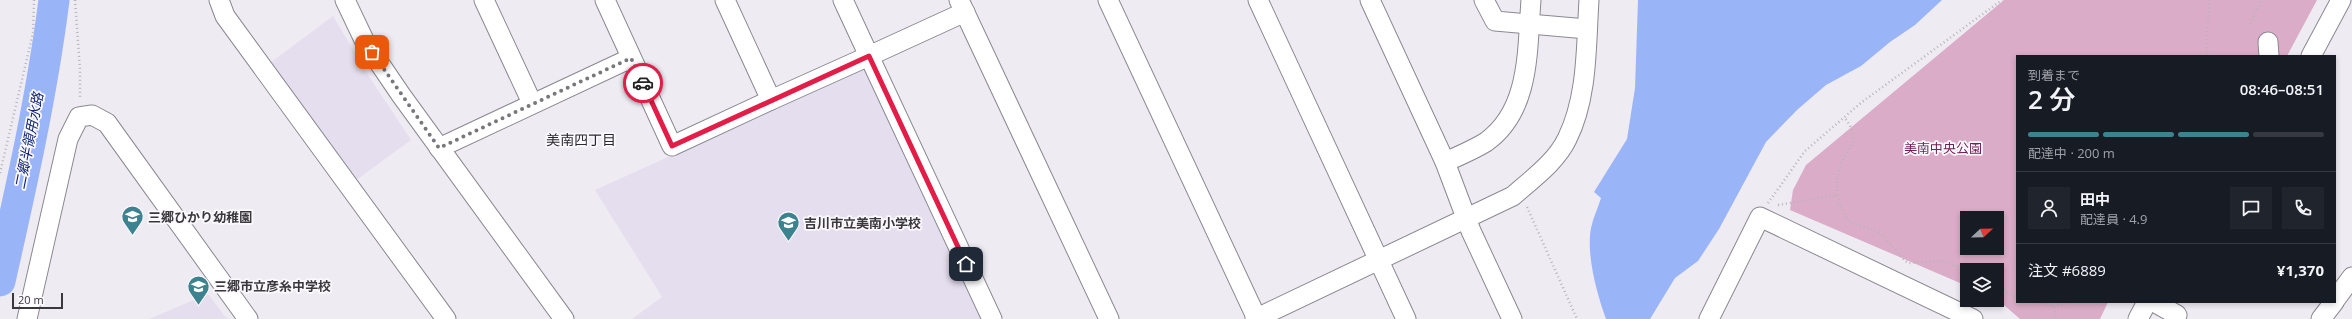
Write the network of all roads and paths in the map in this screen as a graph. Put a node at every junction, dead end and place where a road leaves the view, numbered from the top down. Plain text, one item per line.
1 (34, 0) edge
2 (75, 0) edge
3 (219, 0) edge
4 (345, 0) edge
5 (484, 0) edge
6 (605, 0) edge
7 (725, 0) edge
8 (843, 0) edge
9 (1108, 0) edge
10 (1258, 0) edge
11 (1370, 0) edge
12 (1484, 0) edge
13 (1531, 0) edge
14 (1589, 0) edge
15 (2002, 0) edge
16 (2210, 0) edge
17 (2261, 0) edge
18 (2344, 3) edge
19 (962, 6) edge
20 (1529, 24) junction
21 (2250, 24) dead end
22 (1587, 29) junction
23 (2208, 55) edge
24 (2312, 55) edge
25 (869, 56) junction
26 (631, 58) junction
27 (771, 100) junction
28 (532, 103) junction
29 (79, 117) junction
30 (1844, 117) junction
31 (439, 148) junction
32 (1444, 162) junction
33 (0, 173) edge
34 (1837, 195) junction
35 (1525, 203) dead end
36 (1467, 220) junction
37 (1379, 261) junction
38 (1960, 267) edge
39 (2352, 277) edge
40 (2004, 290) edge
41 (2016, 297) edge
42 (2336, 298) edge
43 (2045, 303) edge
44 (2068, 303) edge
45 (2146, 303) edge
46 (2156, 303) edge
47 (2333, 303) edge
48 (2054, 307) junction
49 (2179, 312) edge
50 (1716, 317) edge
51 (27, 319) edge
52 (248, 319) edge
53 (446, 319) edge
54 (564, 319) edge
55 (992, 319) edge
56 (1109, 319) edge
57 (1256, 319) edge
58 (1406, 319) edge
59 (1512, 319) edge
60 (1577, 319) edge
61 (1973, 319) edge
62 (2056, 319) edge
63 (2138, 319) edge
64 (2321, 319) edge

1 - 33 path
2 - 29 path
3 - 53 street
4 - 31 street
5 - 28 street
6 - 26 street
7 - 27 street
8 - 25 street
9 - 57 street
10 - 37 street
11 - 32 street
12 - 20 street
13 - 20 street
14 - 22 street
15 - 30 path
16 - 23 path
17 - 21 path
18 - 24 street
19 - 25 street
19 - 56 street
20 - 22 street
20 - 32 street
22 - 36 street
25 - 27 street
25 - 55 street
26 - 27 street
26 - 28 street
28 - 31 street
29 - 51 street
29 - 52 street
30 - 34 path
30 - 34 path
31 - 54 street
32 - 36 street
34 - 38 path
35 - 60 path
36 - 37 street
36 - 59 street
37 - 57 street
37 - 58 street
39 - 42 street
40 - 41 path
43 - 48 path
44 - 48 path
45 - 63 street
46 - 49 street
47 - 64 street
48 - 62 path
50 - 61 street

